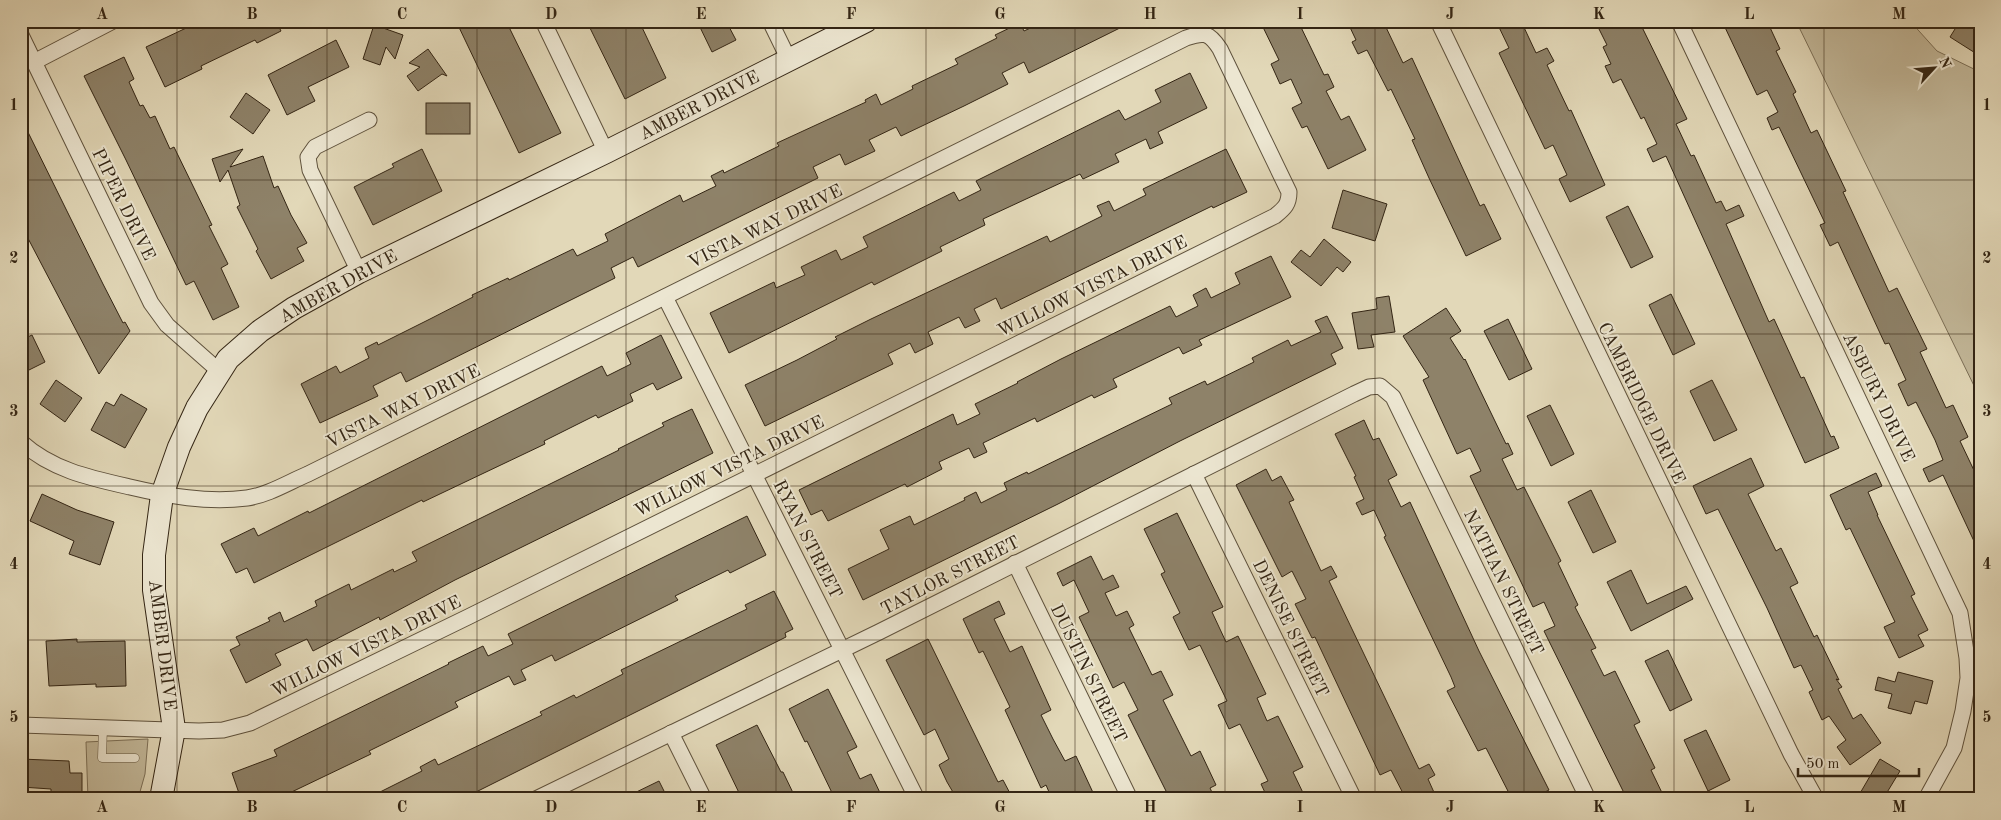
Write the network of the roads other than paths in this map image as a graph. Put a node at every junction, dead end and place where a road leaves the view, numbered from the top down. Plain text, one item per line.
1 (113, 21) edge
2 (543, 21) edge
3 (770, 21) edge
4 (866, 21) edge
5 (1438, 21) edge
6 (1679, 21) edge
7 (21, 35) edge
8 (788, 60) junction
9 (34, 62) junction
10 (369, 120) dead end
11 (606, 152) junction
12 (1289, 202) joint
13 (359, 272) junction
14 (665, 297) junction
15 (219, 371) junction
16 (1380, 386) joint
17 (21, 442) edge
18 (1194, 474) junction
19 (754, 475) junction
20 (162, 494) junction
21 (1015, 563) junction
22 (843, 648) junction
23 (21, 725) edge
24 (103, 728) junction
25 (174, 729) junction
26 (671, 733) junction
27 (135, 758) dead end
28 (160, 799) edge
29 (536, 799) edge
30 (704, 799) edge
31 (917, 799) edge
32 (1130, 799) edge
33 (1354, 799) edge
34 (1588, 799) edge
35 (1816, 799) edge
36 (1926, 799) edge

1 - 9 street
2 - 11 street
3 - 8 street
4 - 8 street, AMBER DRIVE
5 - 35 street, CAMBRIDGE DRIVE
6 - 36 street, ASBURY DRIVE
7 - 9 street, PIPER DRIVE
8 - 11 street, AMBER DRIVE
9 - 15 street, PIPER DRIVE
10 - 13 street
11 - 13 street, AMBER DRIVE
12 - 14 street, VISTA WAY DRIVE
12 - 19 street, WILLOW VISTA DRIVE
13 - 15 street, AMBER DRIVE
14 - 19 street, RYAN STREET
14 - 20 street, VISTA WAY DRIVE
15 - 20 street, AMBER DRIVE
16 - 18 street, TAYLOR STREET
16 - 34 street, NATHAN STREET
17 - 20 street, VISTA WAY DRIVE
18 - 21 street, TAYLOR STREET
18 - 33 street, DENISE STREET
19 - 22 street, RYAN STREET
19 - 25 street, WILLOW VISTA DRIVE
20 - 25 street, AMBER DRIVE
21 - 22 street, TAYLOR STREET
21 - 32 street, DUSTIN STREET
22 - 26 street, TAYLOR STREET
22 - 31 street, RYAN STREET
23 - 24 street, WILLOW VISTA DRIVE
24 - 25 street, WILLOW VISTA DRIVE
24 - 27 lane
25 - 28 street, AMBER DRIVE
26 - 29 street, TAYLOR STREET
26 - 30 street

